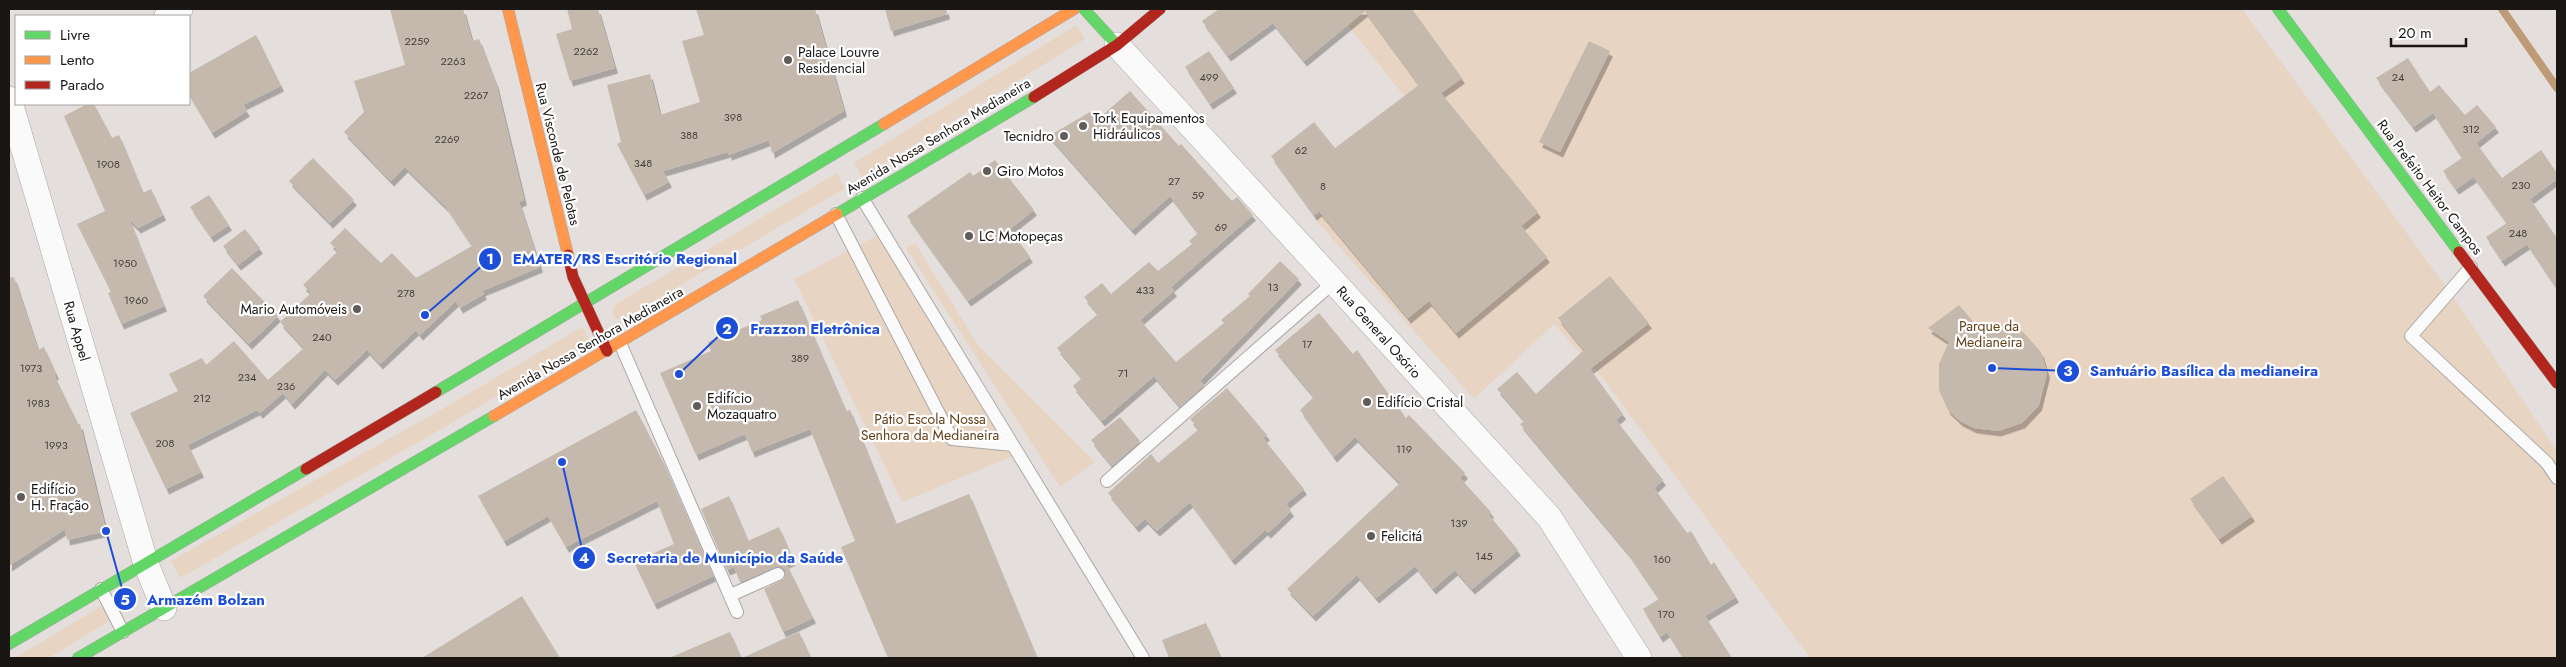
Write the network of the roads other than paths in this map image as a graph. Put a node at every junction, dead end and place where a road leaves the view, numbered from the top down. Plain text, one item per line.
1 (180, 9) edge
2 (508, 9) edge
3 (1074, 9) edge
4 (1084, 9) edge
5 (1160, 9) edge
6 (2278, 9) edge
7 (168, 15) edge
8 (1117, 45) junction
9 (10, 109) edge
10 (862, 198) junction
11 (836, 214) junction
12 (2471, 267) junction
13 (1334, 282) junction
14 (586, 304) junction
15 (620, 343) junction
16 (606, 351) junction
17 (2557, 383) edge
18 (1013, 445) junction
19 (2557, 478) edge
20 (1107, 481) dead end
21 (146, 564) junction
22 (778, 574) dead end
23 (101, 590) junction
24 (731, 595) junction
25 (164, 608) junction
26 (737, 612) dead end
27 (123, 632) junction
28 (9, 644) edge
29 (1632, 656) edge
30 (78, 658) edge
31 (1143, 658) edge

1 - 7 street
2 - 14 main road, Rua Visconde de Pelotas
3 - 14 main road
4 - 8 main road
5 - 8 main road, Avenida Nossa Senhora Medianeira
6 - 12 main road, Rua Prefeito Heitor Campos
8 - 10 main road, Avenida Nossa Senhora Medianeira
8 - 13 street, Rua General Osório
9 - 21 street, Rua Appel
10 - 11 main road, Avenida Nossa Senhora Medianeira
10 - 18 lane
11 - 15 main road, Avenida Nossa Senhora Medianeira
11 - 18 lane
12 - 17 main road, Rua Prefeito Heitor Campos
12 - 19 lane
13 - 20 lane
13 - 29 street, Rua General Osório
14 - 16 main road, Rua Visconde de Pelotas
14 - 21 main road
15 - 16 main road, Avenida Nossa Senhora Medianeira
15 - 24 lane
16 - 25 main road, Avenida Nossa Senhora Medianeira
18 - 31 lane
21 - 23 main road
21 - 25 street, Rua Appel
22 - 24 lane
23 - 27 lane
23 - 28 main road
24 - 26 lane
25 - 27 main road, Avenida Nossa Senhora Medianeira
27 - 30 main road, Avenida Nossa Senhora Medianeira

